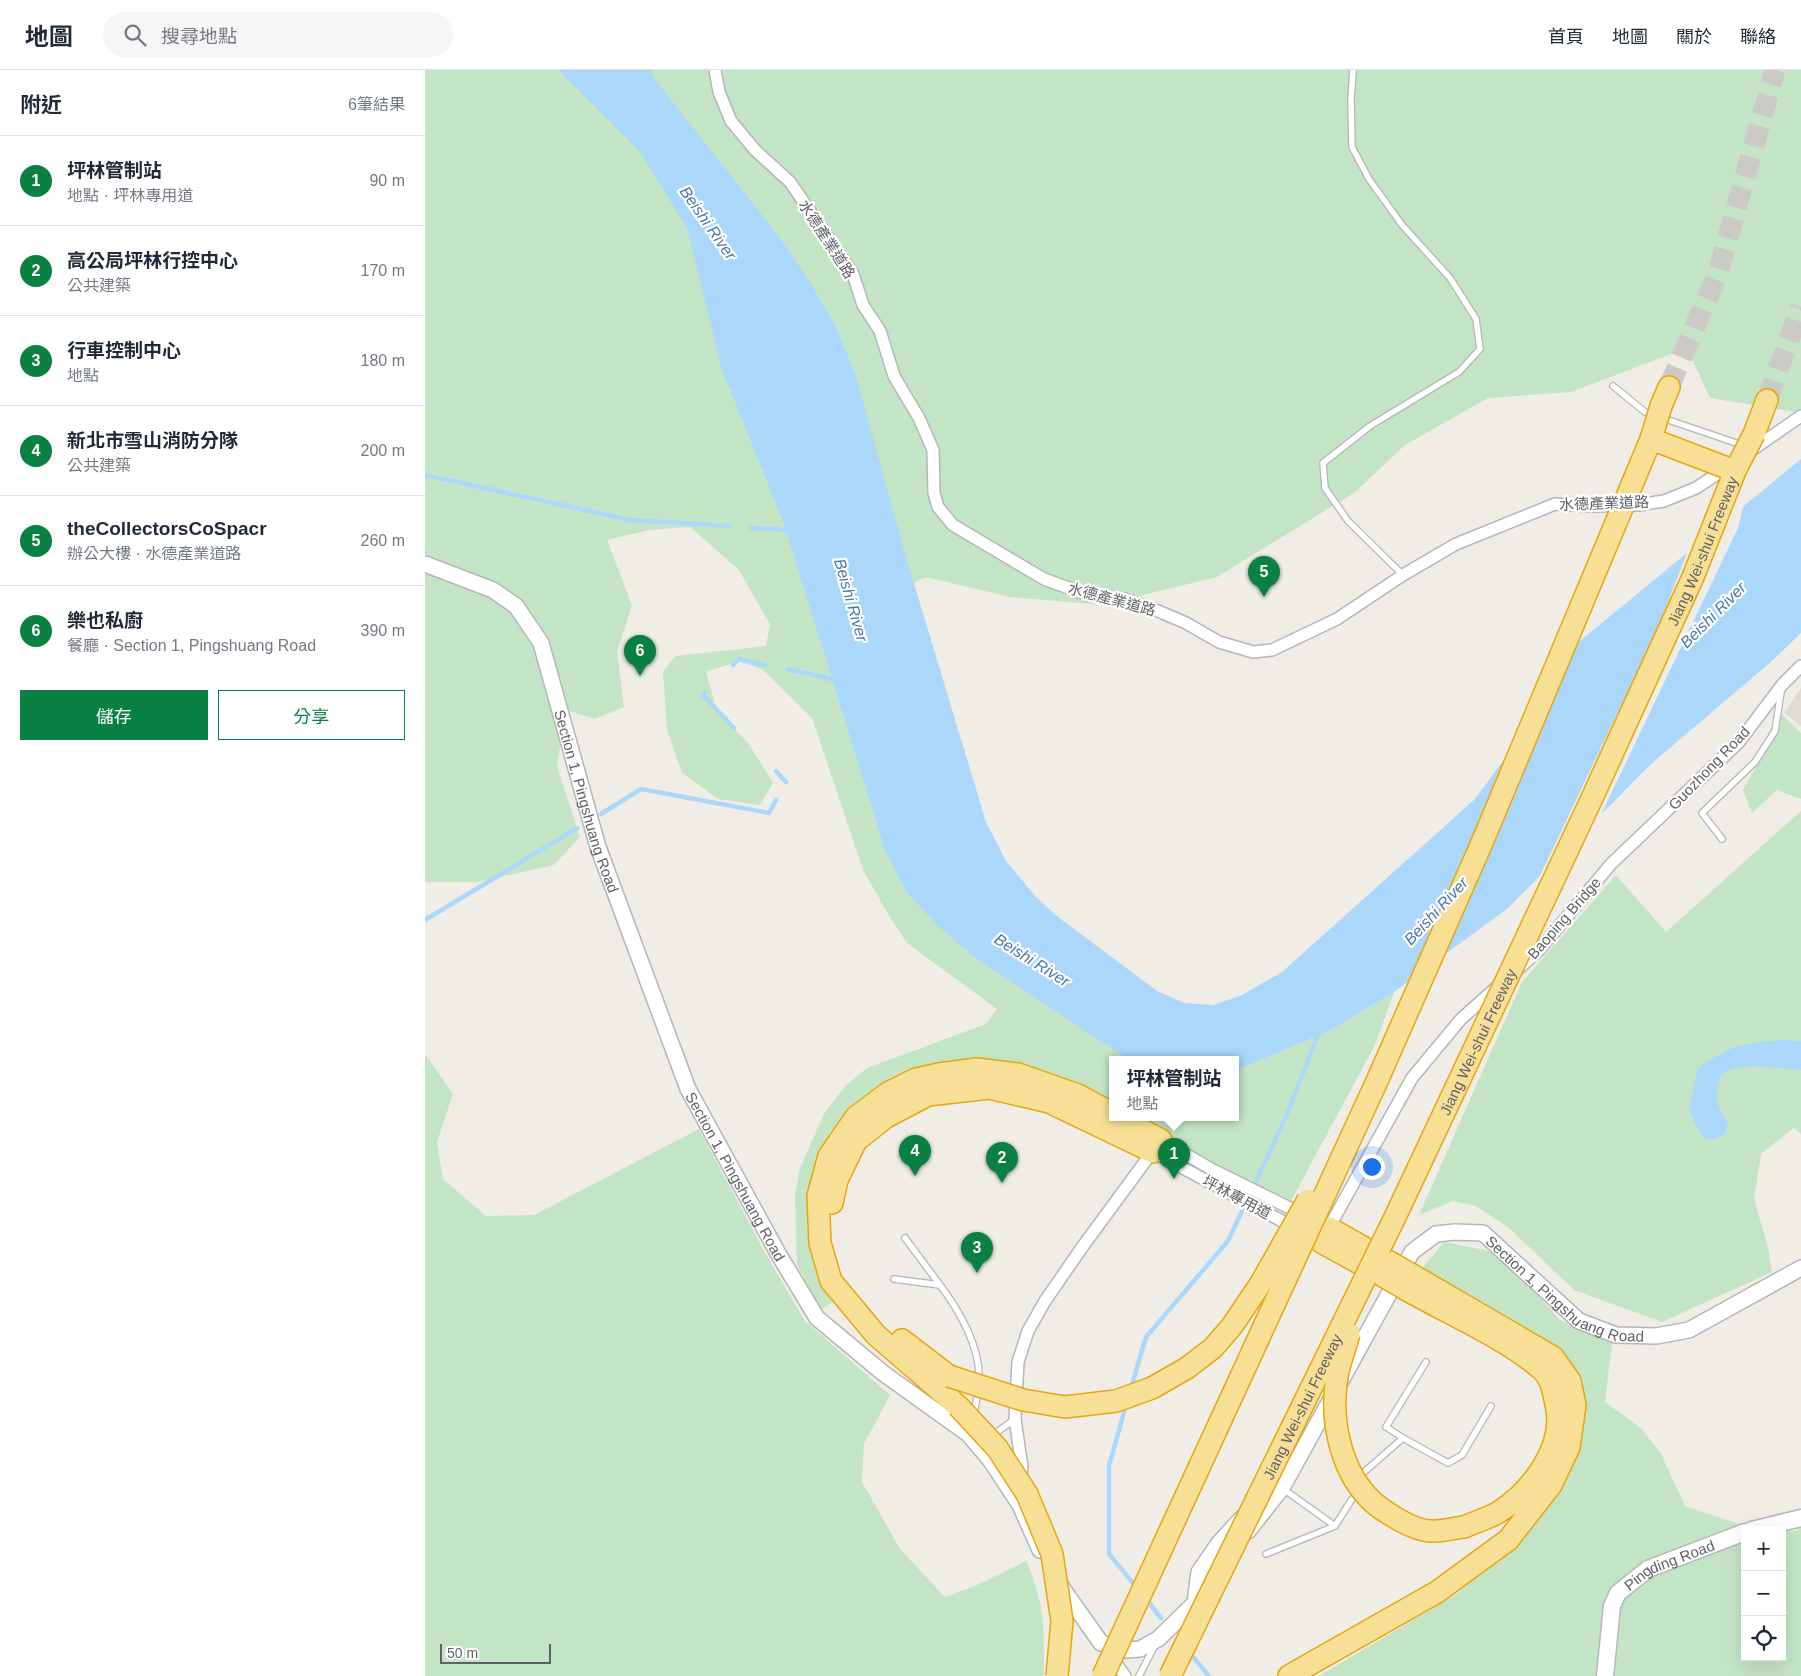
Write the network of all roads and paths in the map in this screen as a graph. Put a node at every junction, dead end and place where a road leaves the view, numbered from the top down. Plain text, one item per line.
1 (715, 70) edge
2 (1353, 70) edge
3 (1613, 386) dead end
4 (1665, 397) tunnel mouth
5 (1767, 400) tunnel mouth
6 (1801, 416) edge
7 (1651, 439) junction
8 (1754, 442) junction
9 (1735, 471) junction
10 (425, 564) edge
11 (1403, 575) junction
12 (1801, 666) edge
13 (1782, 685) junction
14 (1721, 838) dead end
15 (1611, 864) joint
16 (1377, 1080) junction
17 (1109, 1112) edge
18 (1124, 1121) edge
19 (1157, 1146) junction
20 (1396, 1215) junction
21 (1325, 1235) junction
22 (905, 1238) dead end
23 (1801, 1268) edge
24 (894, 1278) dead end
25 (1410, 1283) junction
26 (940, 1285) junction
27 (1426, 1362) dead end
28 (1491, 1406) dead end
29 (1015, 1419) junction
30 (968, 1434) junction
31 (1403, 1438) junction
32 (1363, 1473) dead end
33 (1282, 1488) junction
34 (1352, 1499) dead end
35 (1020, 1505) junction
36 (1801, 1518) edge
37 (1335, 1526) junction
38 (1768, 1526) edge
39 (1741, 1534) edge
40 (1266, 1554) dead end
41 (1158, 1639) junction
42 (1101, 1643) junction
43 (1057, 1676) edge
44 (1103, 1676) edge
45 (1125, 1676) edge
46 (1139, 1676) edge
47 (1170, 1676) edge
48 (1289, 1676) edge
49 (1605, 1676) edge

1 - 11 street, 水德產業道路
2 - 11 lane
3 - 8 lane
4 - 7 highway, bridge
5 - 8 highway, Jiang Wei-shui Freeway
6 - 8 street, 水德產業道路
7 - 9 highway, bridge
7 - 16 highway, bridge
8 - 9 highway, Jiang Wei-shui Freeway, bridge
8 - 11 street, 水德產業道路
9 - 20 highway, Jiang Wei-shui Freeway, bridge
10 - 30 street, Section 1, Pingshuang Road
12 - 13 street, Guozhong Road
13 - 14 lane
13 - 15 street, Guozhong Road
15 - 21 street, Baoping Bridge, bridge
16 - 19 highway, bridge
16 - 44 highway, bridge
17 - 43 highway, bridge
18 - 19 highway
19 - 21 street, 坪林專用道
19 - 21 street, 坪林專用道
19 - 29 street
20 - 25 highway, bridge
20 - 47 highway, Jiang Wei-shui Freeway, bridge
21 - 25 highway, bridge
22 - 26 lane
23 - 33 street, Section 1, Pingshuang Road
24 - 26 lane
25 - 48 highway
26 - 30 lane
27 - 31 lane
28 - 31 lane
29 - 30 lane
29 - 35 street
30 - 35 street, Section 1, Pingshuang Road
31 - 32 lane
33 - 37 lane
33 - 41 street, Section 1, Pingshuang Road
34 - 37 lane
35 - 42 street, Section 1, Pingshuang Road
36 - 38 main road
37 - 40 lane
39 - 49 main road, Pingding Road
41 - 42 street, Section 1, Pingshuang Road
41 - 46 lane
42 - 45 street

